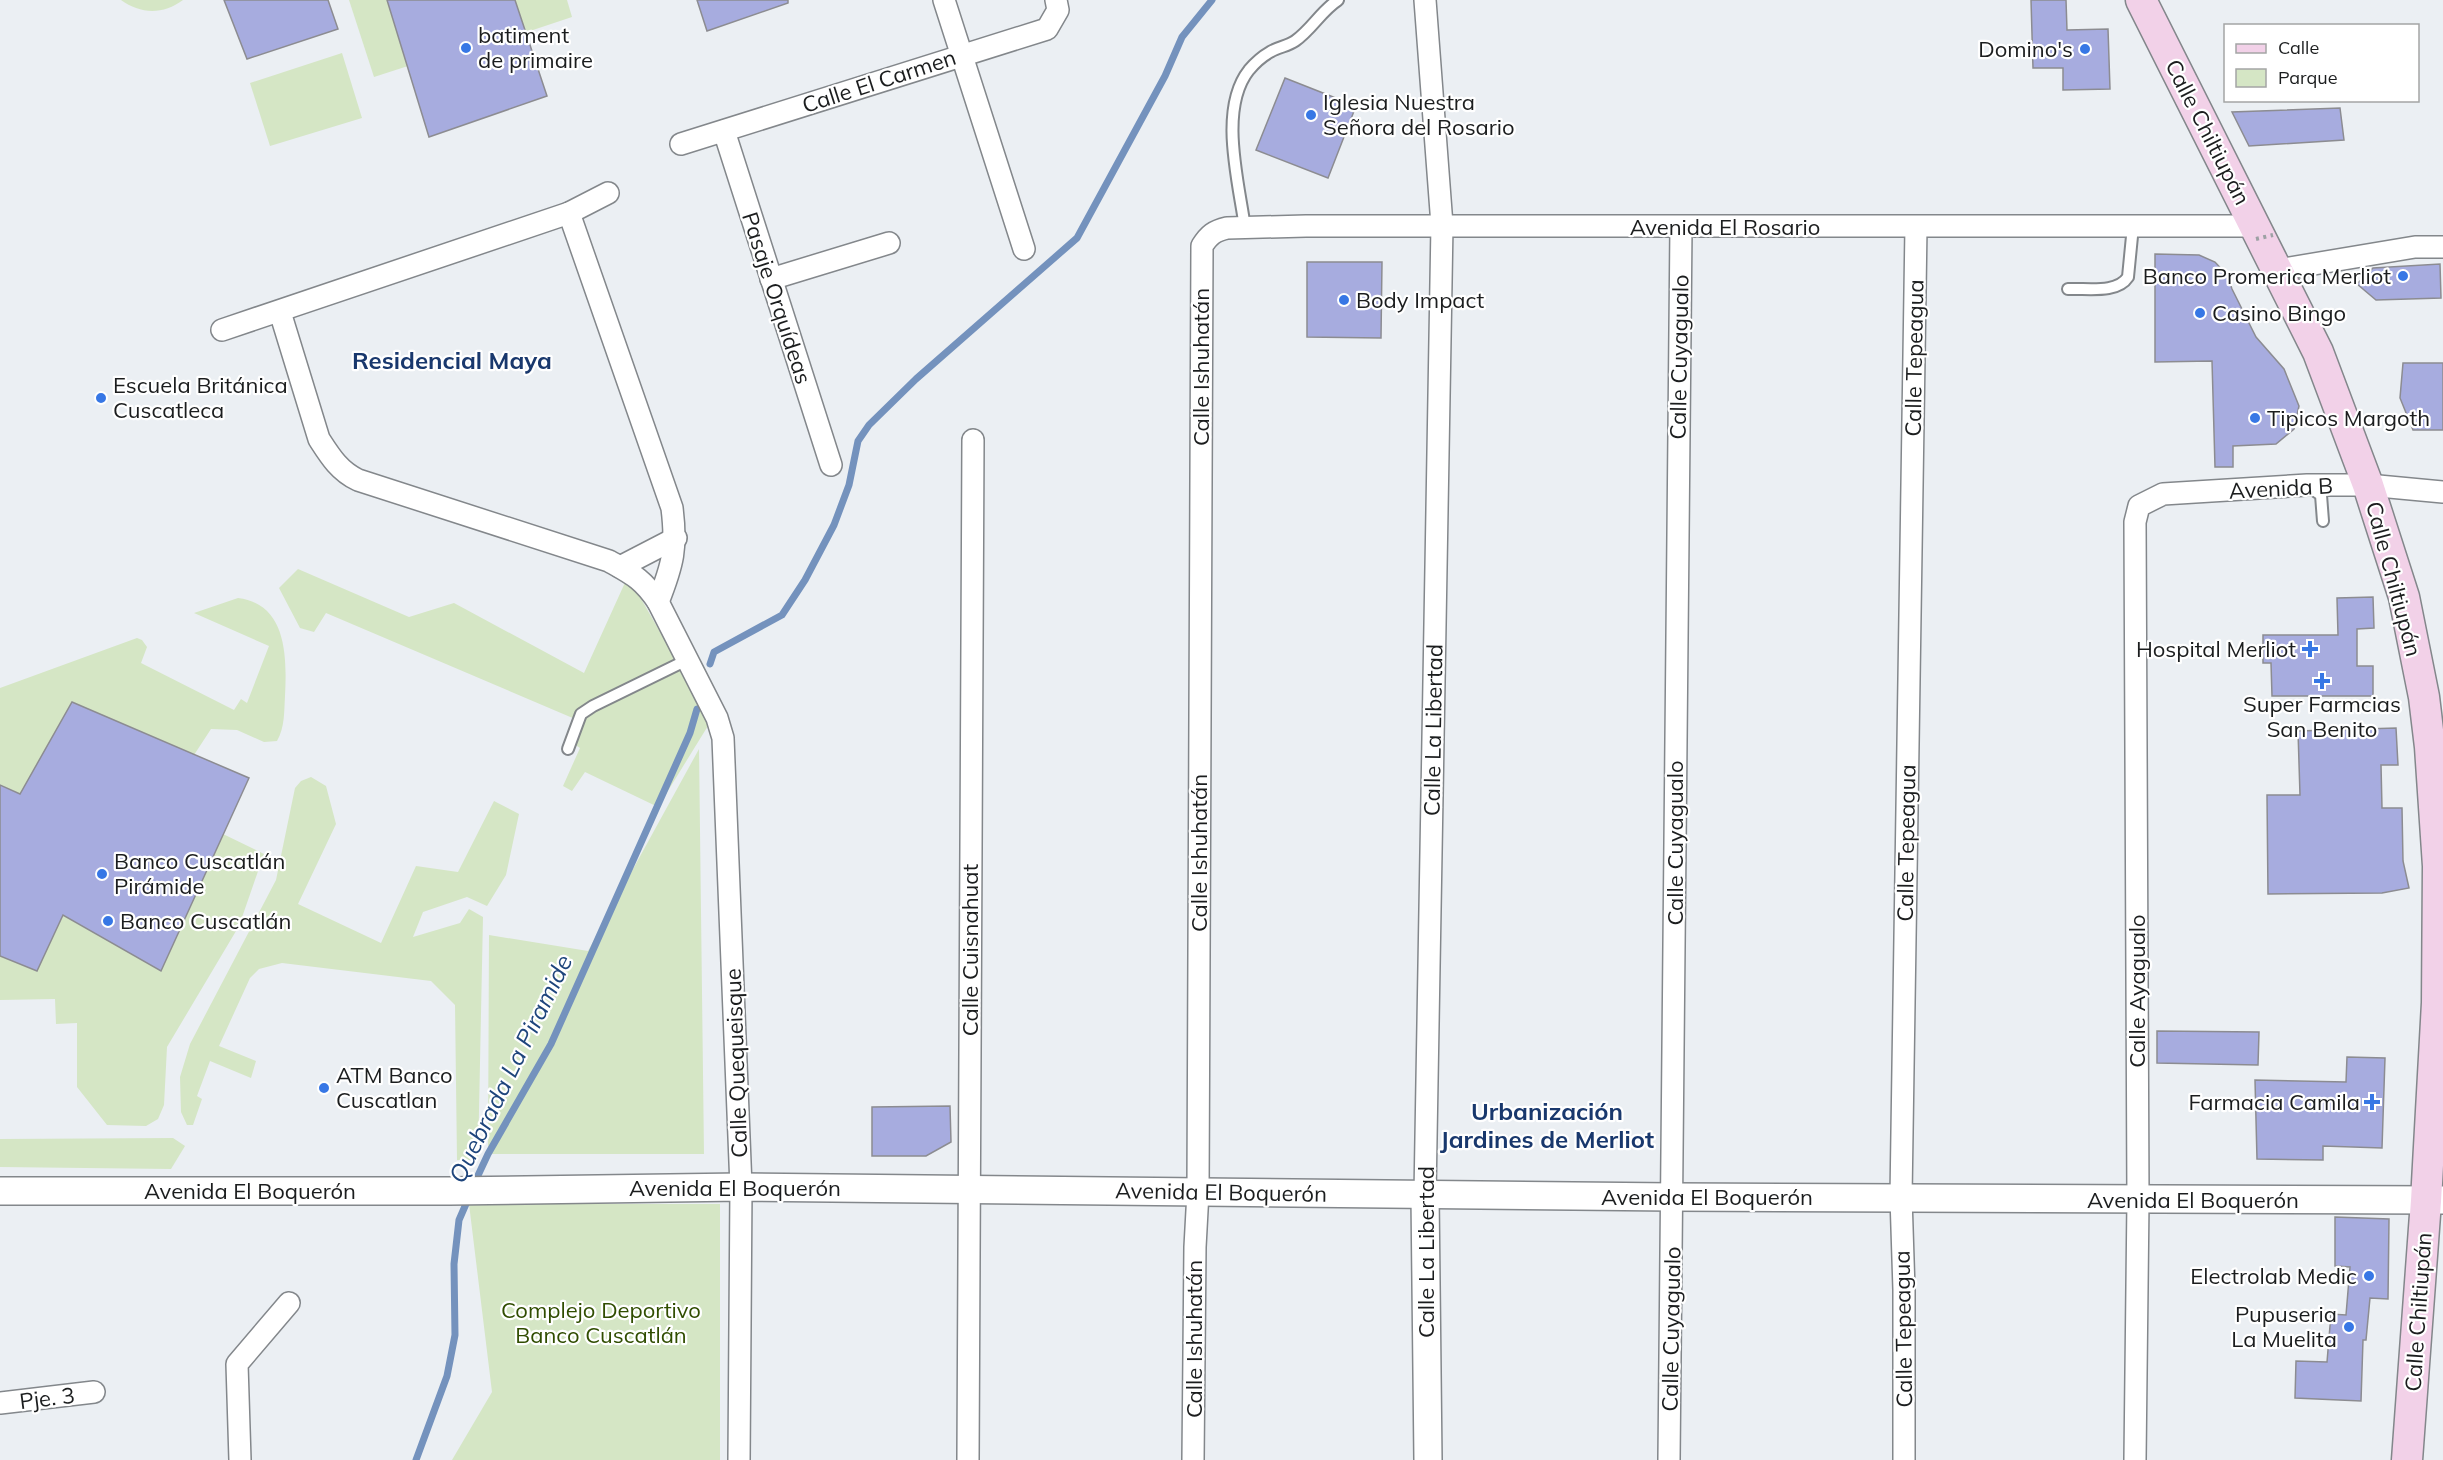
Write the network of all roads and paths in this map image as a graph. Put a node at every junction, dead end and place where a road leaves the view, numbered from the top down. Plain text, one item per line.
1 (944, 0) edge
2 (1056, 0) edge
3 (1338, 0) edge
4 (1425, 0) edge
5 (2141, 0) edge
6 (962, 54) junction
7 (724, 131) junction
8 (681, 144) dead end
9 (609, 194) dead end
10 (569, 213) junction
11 (1442, 225) junction
12 (1681, 226) junction
13 (2133, 226) junction
14 (1916, 227) junction
15 (1245, 228) junction
16 (2261, 233) junction
17 (889, 243) dead end
18 (1202, 246) joint
19 (2443, 247) edge
20 (1024, 249) dead end
21 (2278, 270) junction
22 (771, 279) junction
23 (2068, 289) dead end
24 (280, 312) junction
25 (222, 330) dead end
26 (973, 440) dead end
27 (831, 465) dead end
28 (2368, 484) junction
29 (2307, 485) junction
30 (2443, 492) edge
31 (2135, 522) joint
32 (2323, 522) dead end
33 (676, 538) junction
34 (620, 567) junction
35 (658, 602) junction
36 (687, 660) junction
37 (568, 749) dead end
38 (741, 1187) junction
39 (970, 1188) junction
40 (0, 1191) edge
41 (1198, 1192) junction
42 (1425, 1195) junction
43 (1673, 1197) junction
44 (1901, 1197) junction
45 (2138, 1200) junction
46 (2435, 1201) edge
47 (290, 1303) dead end
48 (94, 1392) dead end
49 (0, 1403) edge
50 (240, 1460) edge
51 (739, 1460) edge
52 (968, 1460) edge
53 (1193, 1460) edge
54 (1428, 1460) edge
55 (1669, 1460) edge
56 (1904, 1460) edge
57 (2135, 1460) edge
58 (2407, 1460) edge

1 - 6 street
2 - 6 street, Calle El Carmen
3 - 15 lane
4 - 11 street, Calle La Libertad
5 - 16 main road, Calle Chiltiupán
6 - 7 street, Calle El Carmen
6 - 20 street
7 - 8 street, Calle El Carmen
7 - 22 street, Pasaje Orquídeas
9 - 10 street
10 - 24 street
10 - 33 street
11 - 12 street, Avenida El Rosario
11 - 15 street, Avenida El Rosario
11 - 42 street, Calle La Libertad
12 - 14 street, Avenida El Rosario
12 - 43 street, Calle Cuyagualo
13 - 14 street, Avenida El Rosario
13 - 16 street, Avenida El Rosario
13 - 23 lane
14 - 44 street, Calle Tepeagua
15 - 18 street, Avenida El Rosario
16 - 21 main road, Calle Chiltiupán
17 - 22 street
18 - 41 street, Calle Ishuhatán
19 - 21 street
21 - 28 main road, Calle Chiltiupán
22 - 27 street, Pasaje Orquídeas
24 - 25 street
24 - 34 street, Calle Quequeisque
26 - 39 street, Calle Cuisnahuat
28 - 29 street, Avenida B
28 - 30 street, Avenida B
28 - 46 main road, Calle Chiltiupán
29 - 31 street, Avenida B
29 - 32 lane
31 - 45 street, Calle Ayagualo
33 - 34 street
33 - 35 street
34 - 35 street, Calle Quequeisque
35 - 36 street, Calle Quequeisque
36 - 37 lane
36 - 38 street, Calle Quequeisque
38 - 39 street, Avenida El Boquerón
38 - 40 street, Avenida El Boquerón
38 - 51 street, Calle Quequeisque
39 - 41 street, Avenida El Boquerón
39 - 52 street, Calle Cuisnahuat
41 - 42 street, Avenida El Boquerón
41 - 53 street, Calle Ishuhatán
42 - 43 street, Avenida El Boquerón
42 - 54 street, Calle La Libertad
43 - 44 street, Avenida El Boquerón
43 - 55 street, Calle Cuyagualo
44 - 45 street, Avenida El Boquerón
44 - 56 street, Calle Tepeagua
45 - 46 street, Avenida El Boquerón
45 - 57 street, Calle Ayagualo
46 - 58 main road, Calle Chiltiupán
47 - 50 street
48 - 49 street, Pje. 3

